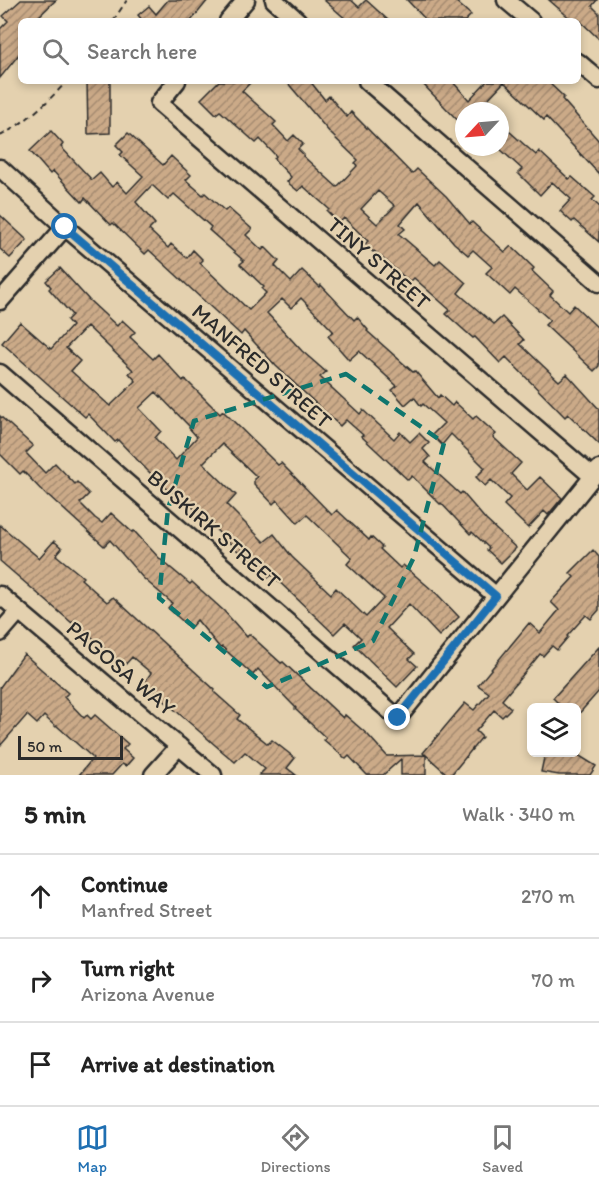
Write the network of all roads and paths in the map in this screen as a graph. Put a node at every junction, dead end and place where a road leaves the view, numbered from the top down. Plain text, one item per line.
1 (127, 0) edge
2 (246, 0) edge
3 (274, 0) edge
4 (506, 0) edge
5 (115, 18) edge
6 (231, 18) edge
7 (295, 18) edge
8 (527, 18) edge
9 (581, 65) edge
10 (599, 80) edge
11 (64, 84) edge
12 (175, 84) edge
13 (370, 84) edge
14 (0, 136) edge
15 (0, 168) edge
16 (65, 227) junction
17 (599, 283) edge
18 (0, 301) edge
19 (0, 373) edge
20 (596, 473) edge
21 (0, 595) edge
22 (496, 596) junction
23 (19, 612) junction
24 (0, 633) edge
25 (179, 747) junction
26 (153, 775) edge
27 (213, 775) edge

1 - 5 path
2 - 6 street
3 - 7 street
4 - 8 street
9 - 10 street
11 - 14 path
12 - 20 street, TINY STREET
13 - 17 street
15 - 16 street, MANFRED STREET
16 - 18 street
16 - 22 street, MANFRED STREET
19 - 22 street, BUSKIRK STREET
20 - 22 street
21 - 23 street, PAGOSA WAY
23 - 24 street
23 - 25 street, PAGOSA WAY
25 - 26 street
25 - 27 street, PAGOSA WAY

